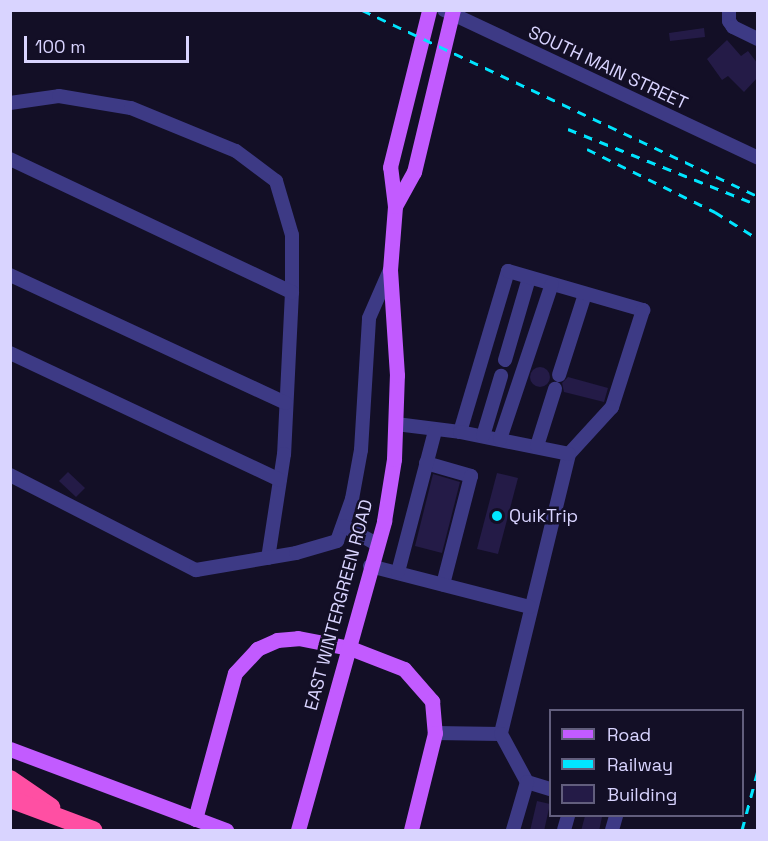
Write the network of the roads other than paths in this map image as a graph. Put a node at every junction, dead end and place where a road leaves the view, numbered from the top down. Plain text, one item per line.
1 (429, 10) edge
2 (444, 10) edge
3 (453, 10) edge
4 (729, 10) edge
5 (758, 39) edge
6 (10, 104) edge
7 (758, 158) edge
8 (10, 159) edge
9 (395, 206) junction
10 (390, 270) junction
11 (10, 275) edge
12 (529, 278) junction
13 (552, 284) junction
14 (292, 292) junction
15 (585, 294) junction
16 (10, 353) edge
17 (505, 360) dead end
18 (559, 375) dead end
19 (501, 376) dead end
20 (555, 389) dead end
21 (286, 403) junction
22 (396, 424) junction
23 (435, 431) junction
24 (460, 432) junction
25 (483, 436) junction
26 (500, 439) junction
27 (537, 446) junction
28 (569, 454) junction
29 (426, 463) junction
30 (10, 475) edge
31 (280, 480) junction
32 (344, 526) junction
33 (377, 544) junction
34 (268, 558) junction
35 (370, 566) junction
36 (398, 572) junction
37 (443, 584) junction
38 (530, 607) junction
39 (350, 648) junction
40 (435, 733) junction
41 (501, 734) junction
42 (10, 749) edge
43 (10, 779) edge
44 (527, 782) junction
45 (549, 789) edge
46 (10, 799) edge
47 (195, 819) junction
48 (69, 821) junction
49 (93, 831) edge
50 (226, 831) edge
51 (298, 831) edge
52 (411, 831) edge
53 (513, 831) edge

1 - 9 main road
2 - 7 street, SOUTH MAIN STREET
3 - 9 main road
4 - 5 street
6 - 14 street
8 - 14 street
9 - 10 main road, EAST WINTERGREEN ROAD
10 - 22 main road, EAST WINTERGREEN ROAD
10 - 32 street
11 - 21 street
12 - 13 street
12 - 17 street
12 - 24 street
13 - 15 street
13 - 26 street
14 - 21 street
15 - 18 street
15 - 28 street
16 - 31 street
19 - 25 street
20 - 27 street
21 - 31 street
22 - 23 street
22 - 33 main road, EAST WINTERGREEN ROAD
23 - 24 street
23 - 29 street
24 - 25 street
25 - 26 street
26 - 27 street
27 - 28 street
28 - 38 street
29 - 36 street
29 - 37 street
30 - 34 street
31 - 34 street
32 - 33 street
32 - 34 street
33 - 35 main road, EAST WINTERGREEN ROAD
35 - 36 street
35 - 39 main road, EAST WINTERGREEN ROAD
36 - 37 street
37 - 38 street
38 - 41 street
39 - 40 main road
39 - 47 main road
39 - 51 main road, EAST WINTERGREEN ROAD
40 - 41 street
40 - 52 main road
41 - 44 street
42 - 47 main road
43 - 48 highway
44 - 45 street
44 - 53 street
46 - 48 highway
47 - 50 main road
48 - 49 highway

